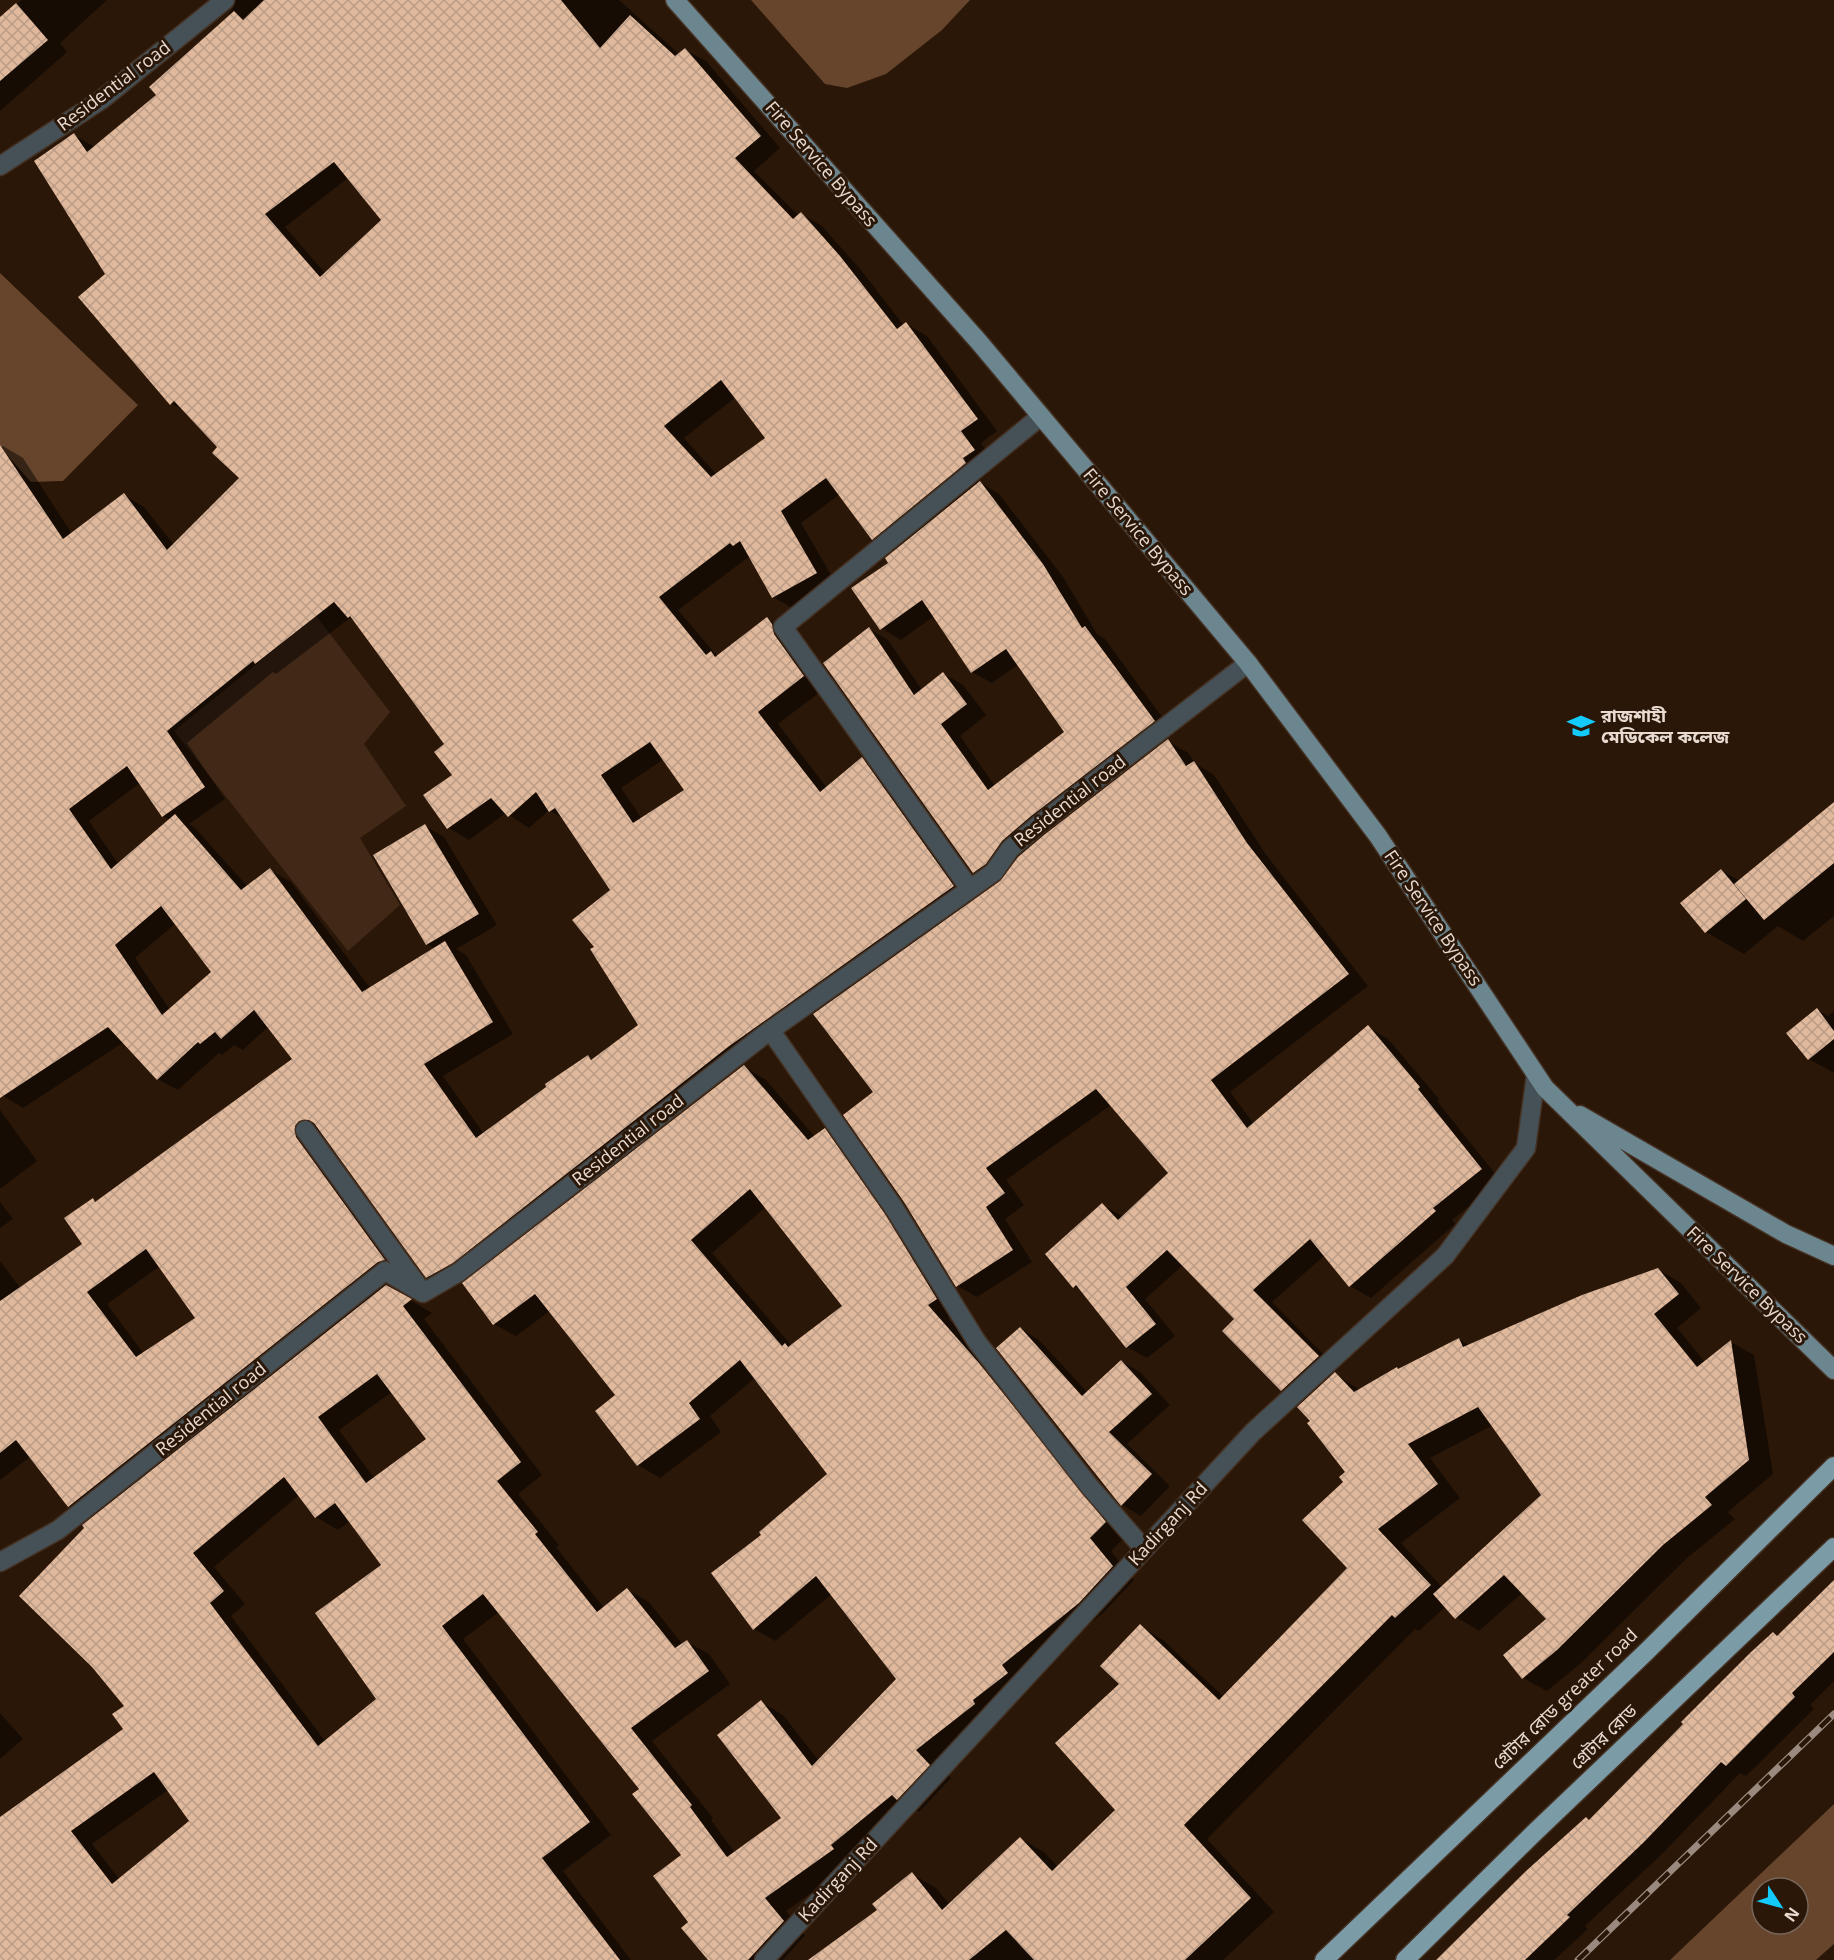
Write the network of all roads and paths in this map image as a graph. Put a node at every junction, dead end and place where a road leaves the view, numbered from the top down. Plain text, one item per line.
1 (225, 0) edge
2 (675, 0) edge
3 (0, 166) edge
4 (1041, 416) junction
5 (1248, 663) junction
6 (970, 889) junction
7 (771, 1031) junction
8 (1536, 1075) junction
9 (1556, 1100) junction
10 (306, 1130) dead end
11 (1834, 1256) edge
12 (423, 1293) junction
13 (1834, 1370) edge
14 (1834, 1466) edge
15 (1834, 1547) edge
16 (1144, 1549) junction
17 (0, 1562) edge
18 (765, 1960) edge
19 (1324, 1960) edge
20 (1405, 1960) edge

1 - 3 street, Residential road
2 - 4 main road, Fire Service Bypass
4 - 5 main road, Fire Service Bypass
4 - 6 street
5 - 6 street, Residential road
5 - 8 main road, Fire Service Bypass
6 - 7 street, Residential road
7 - 12 street, Residential road
7 - 16 street
8 - 9 main road, Fire Service Bypass
8 - 16 street, Kadirganj Rd
9 - 11 main road, Fire Service Bypass
9 - 13 main road, Fire Service Bypass
10 - 12 street
12 - 17 street, Residential road
14 - 19 highway, গ্রেটার রোড greater road
15 - 20 highway, গ্রেটার রোড
16 - 18 street, Kadirganj Rd

